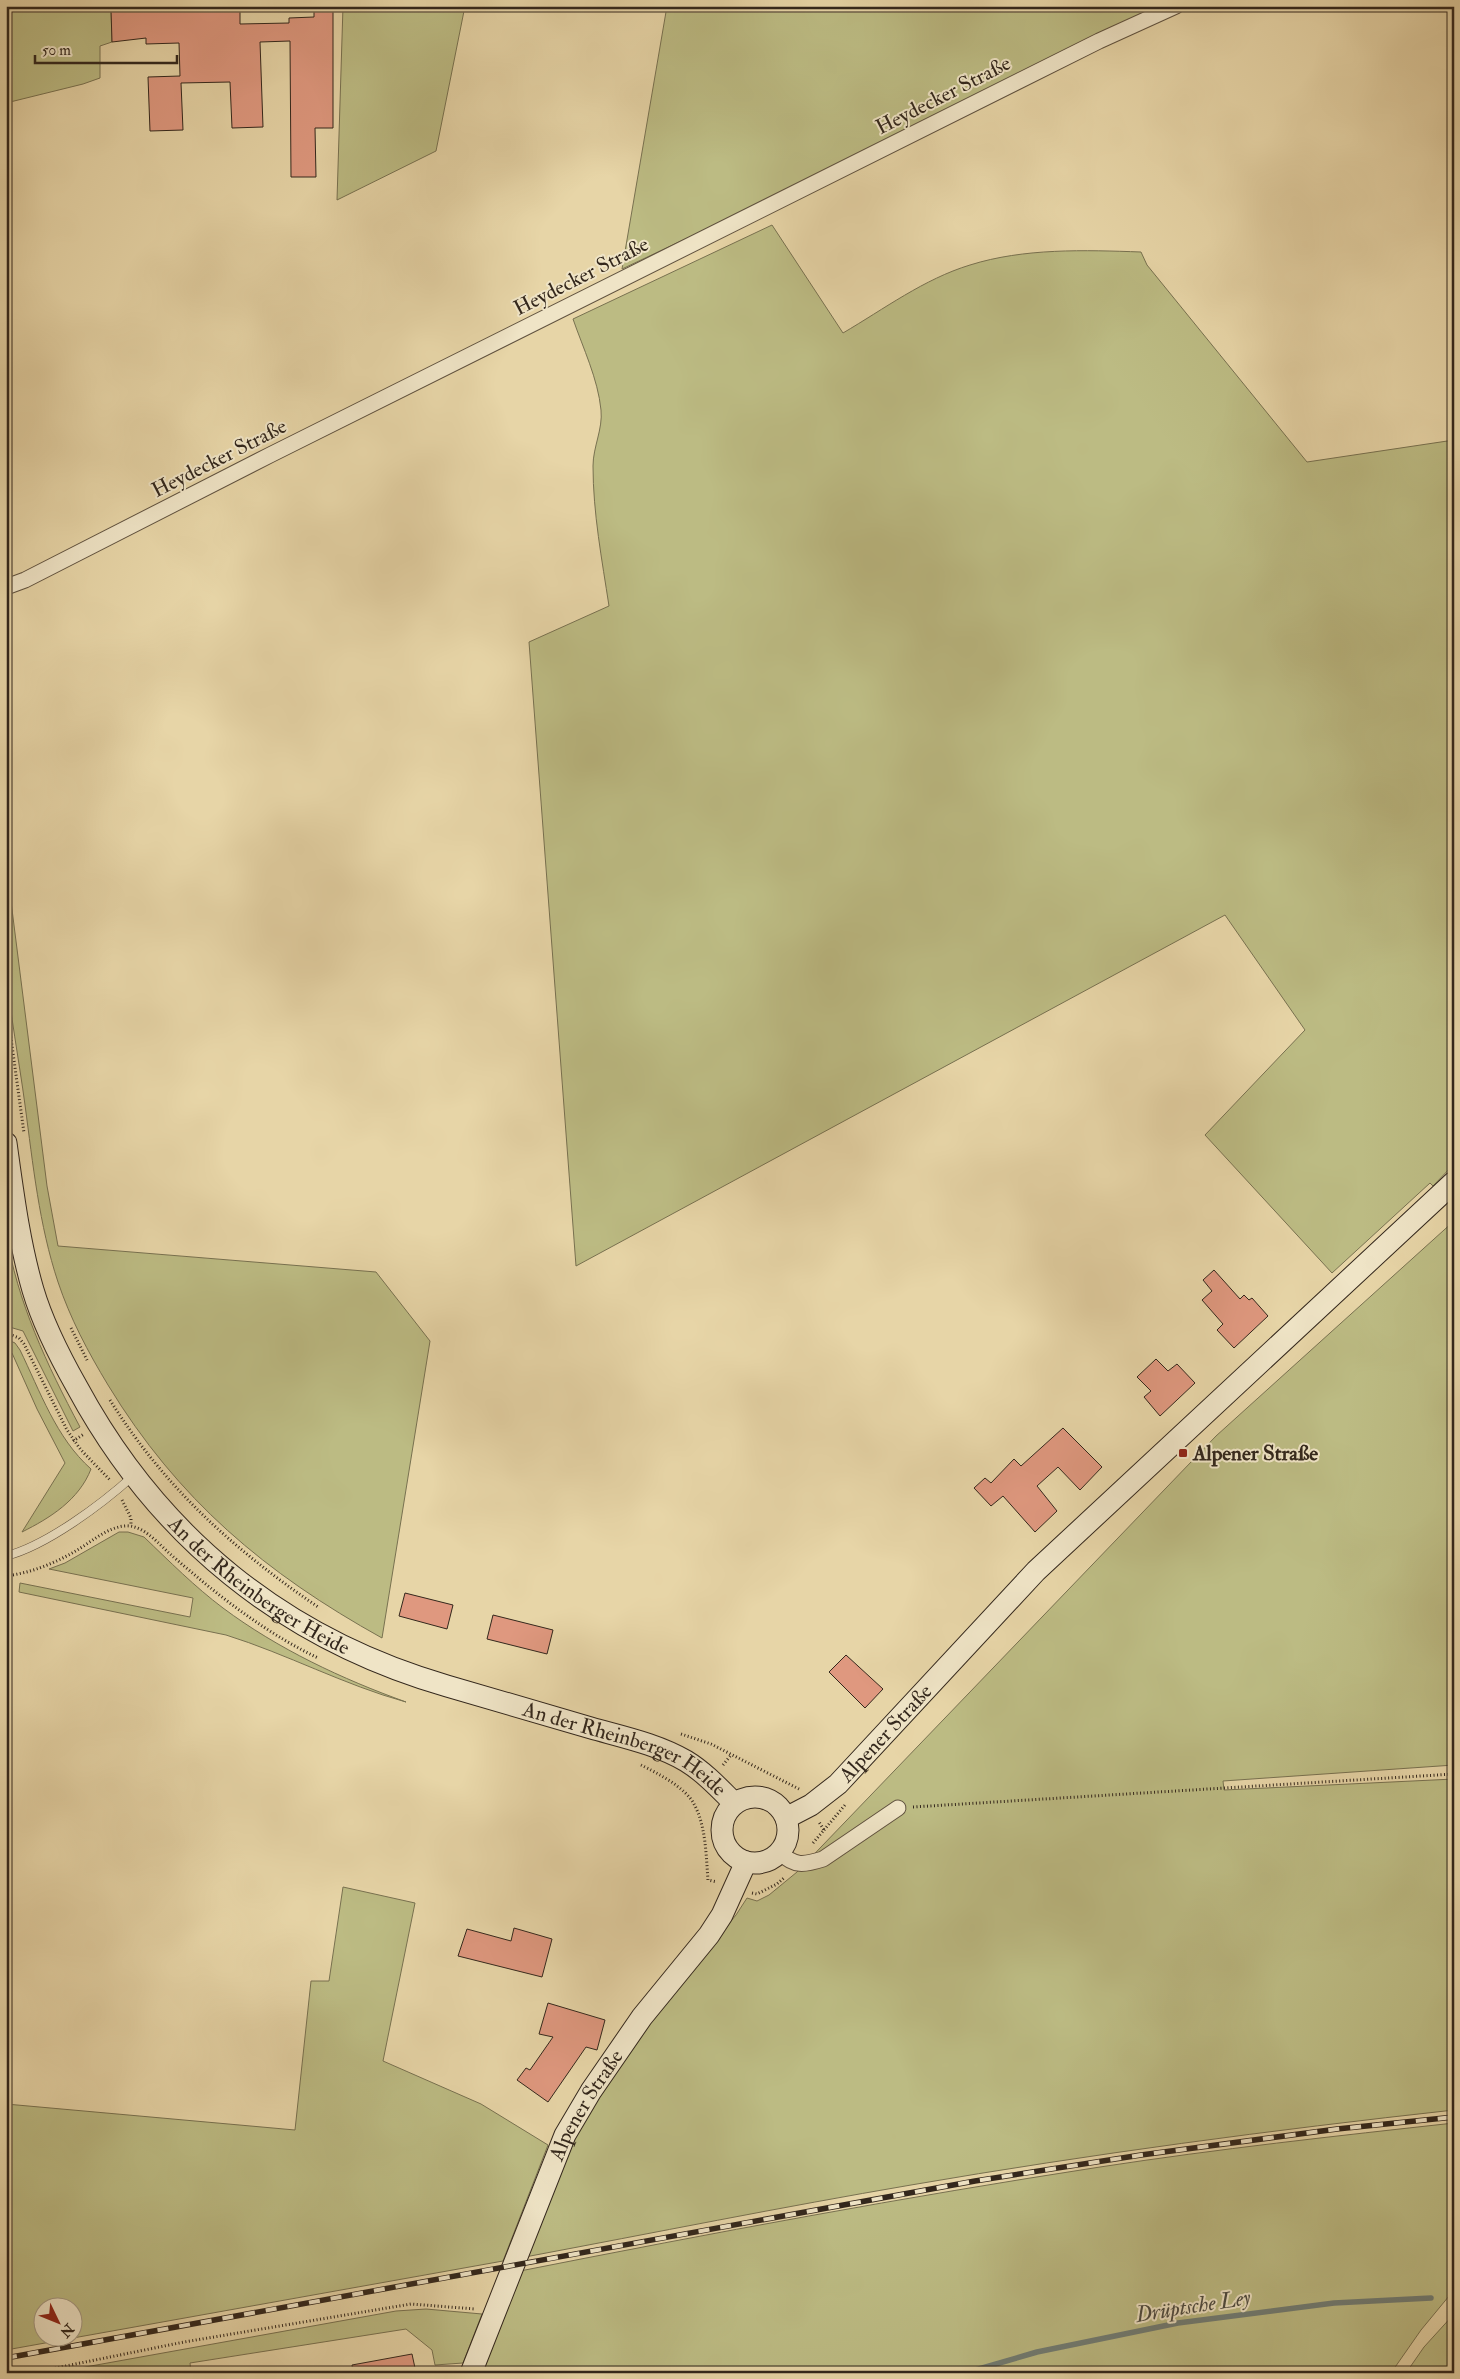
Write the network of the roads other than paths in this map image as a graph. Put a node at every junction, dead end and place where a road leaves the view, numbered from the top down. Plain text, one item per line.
1 (1176, 6) edge
2 (6, 587) edge
3 (15, 1139) edge
4 (1454, 1182) edge
5 (133, 1476) junction
6 (6, 1556) edge
7 (734, 1803) junction
8 (898, 1808) road end
9 (786, 1818) junction
10 (779, 1852) junction
11 (746, 1862) junction
12 (471, 2373) edge

1 - 2 street, Heydecker Straße
3 - 5 street, An der Rheinberger Heide
4 - 9 street, Alpener Straße
5 - 6 lane
5 - 7 street, An der Rheinberger Heide
7 - 9 street
7 - 11 street
8 - 10 street
9 - 10 street
10 - 11 street
11 - 12 street, Alpener Straße

